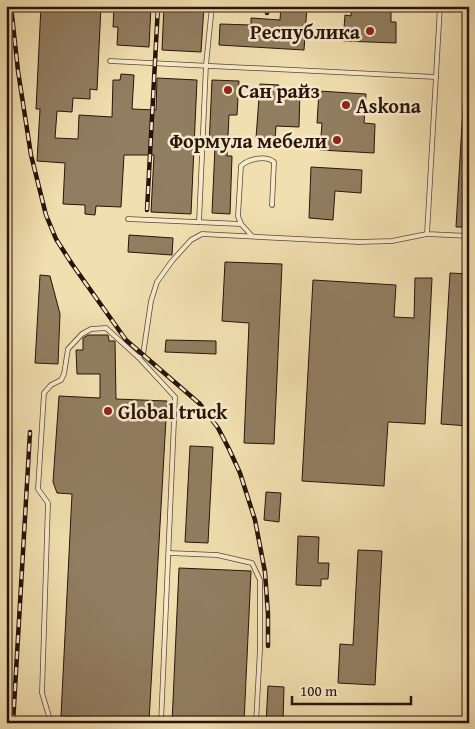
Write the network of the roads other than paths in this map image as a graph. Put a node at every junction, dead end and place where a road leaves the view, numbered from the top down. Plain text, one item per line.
1 (212, 6) edge
2 (440, 6) edge
3 (110, 61) dead end
4 (206, 65) junction
5 (436, 76) junction
6 (272, 204) dead end
7 (128, 219) dead end
8 (199, 222) junction
9 (241, 224) junction
10 (427, 234) junction
11 (252, 236) junction
12 (469, 236) edge
13 (138, 357) junction
14 (168, 554) junction
15 (51, 723) edge
16 (161, 723) edge
17 (256, 723) edge

1 - 4 lane
2 - 5 lane
3 - 4 lane
4 - 5 lane
4 - 8 lane
5 - 10 lane
6 - 9 lane
7 - 8 lane
8 - 9 lane
9 - 11 lane
10 - 11 lane
10 - 12 lane
11 - 13 lane
13 - 14 lane
13 - 15 lane
14 - 16 lane
14 - 17 lane

